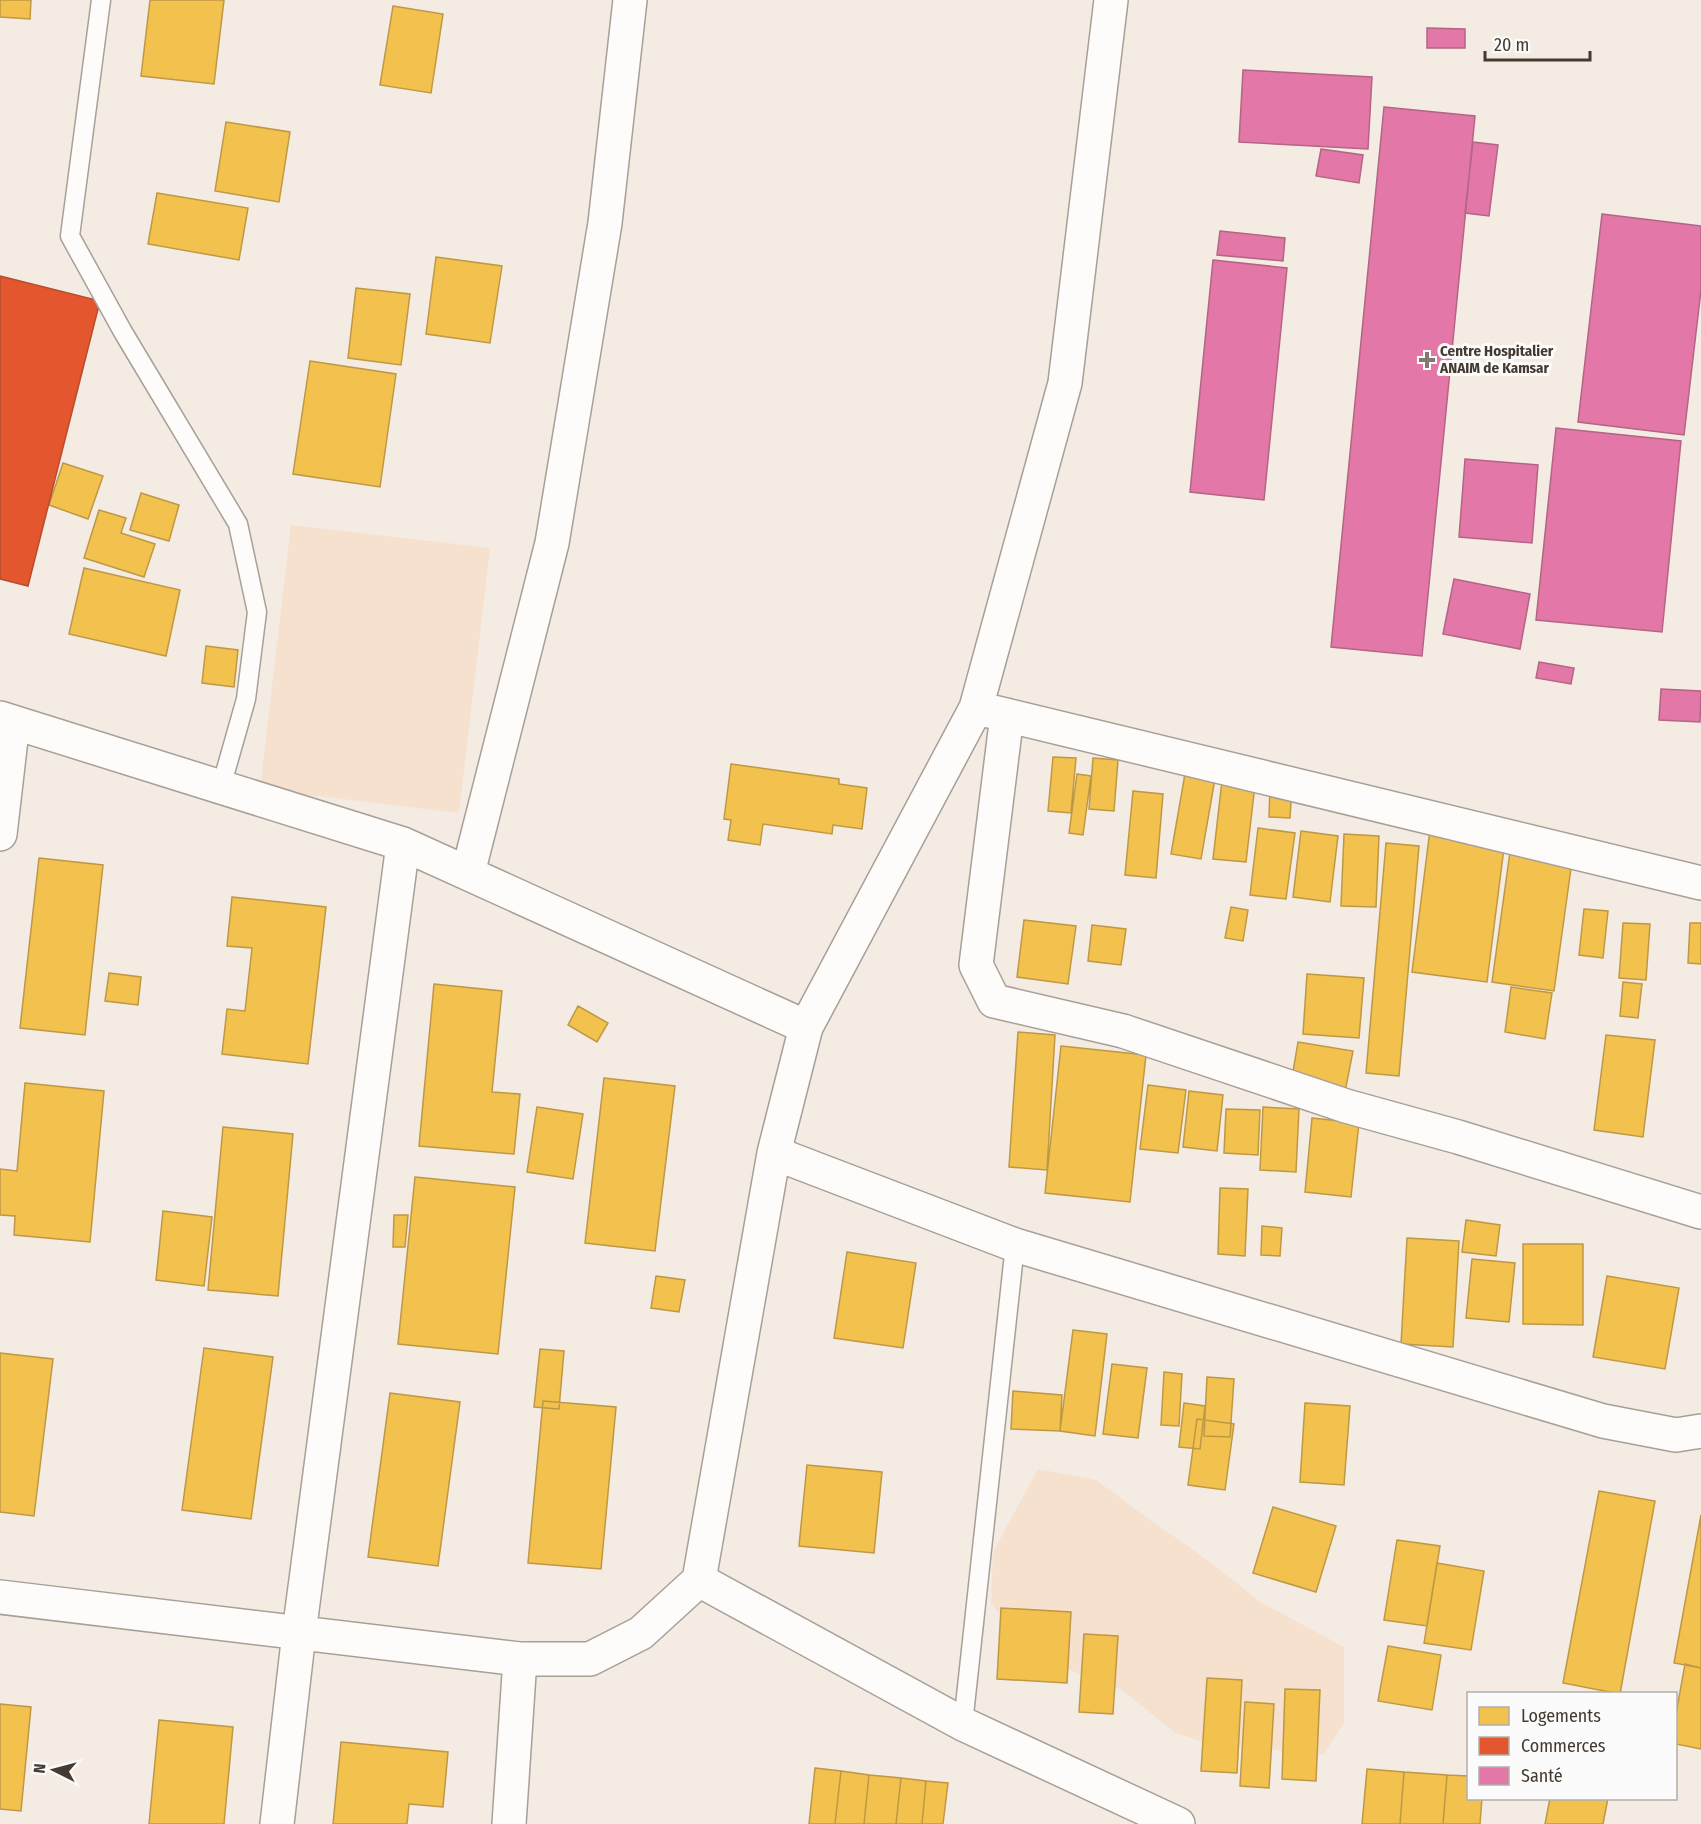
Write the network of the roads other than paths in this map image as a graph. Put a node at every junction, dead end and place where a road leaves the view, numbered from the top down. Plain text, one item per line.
1 (101, 0) edge
2 (630, 0) edge
3 (1111, 0) edge
4 (976, 708) junction
5 (1007, 715) junction
6 (6, 720) edge
7 (221, 787) junction
8 (0, 834) edge
9 (404, 844) junction
10 (468, 873) junction
11 (1701, 883) edge
12 (806, 1027) junction
13 (774, 1153) junction
14 (1701, 1212) edge
15 (1015, 1245) junction
16 (1701, 1431) edge
17 (699, 1580) junction
18 (0, 1597) edge
19 (300, 1633) junction
20 (520, 1659) junction
21 (963, 1724) junction
22 (278, 1824) edge
23 (509, 1824) edge
24 (1178, 1824) edge

1 - 7 lane
2 - 10 street
3 - 4 street
4 - 5 street
4 - 12 street
5 - 11 street
5 - 14 street
6 - 7 street
6 - 8 street
7 - 9 street
9 - 10 street
9 - 19 street
10 - 12 street
12 - 13 street
13 - 15 street
13 - 17 street
15 - 16 street
15 - 21 lane
17 - 20 street
17 - 21 street
18 - 19 street
19 - 20 street
19 - 22 street
20 - 23 street
21 - 24 street

